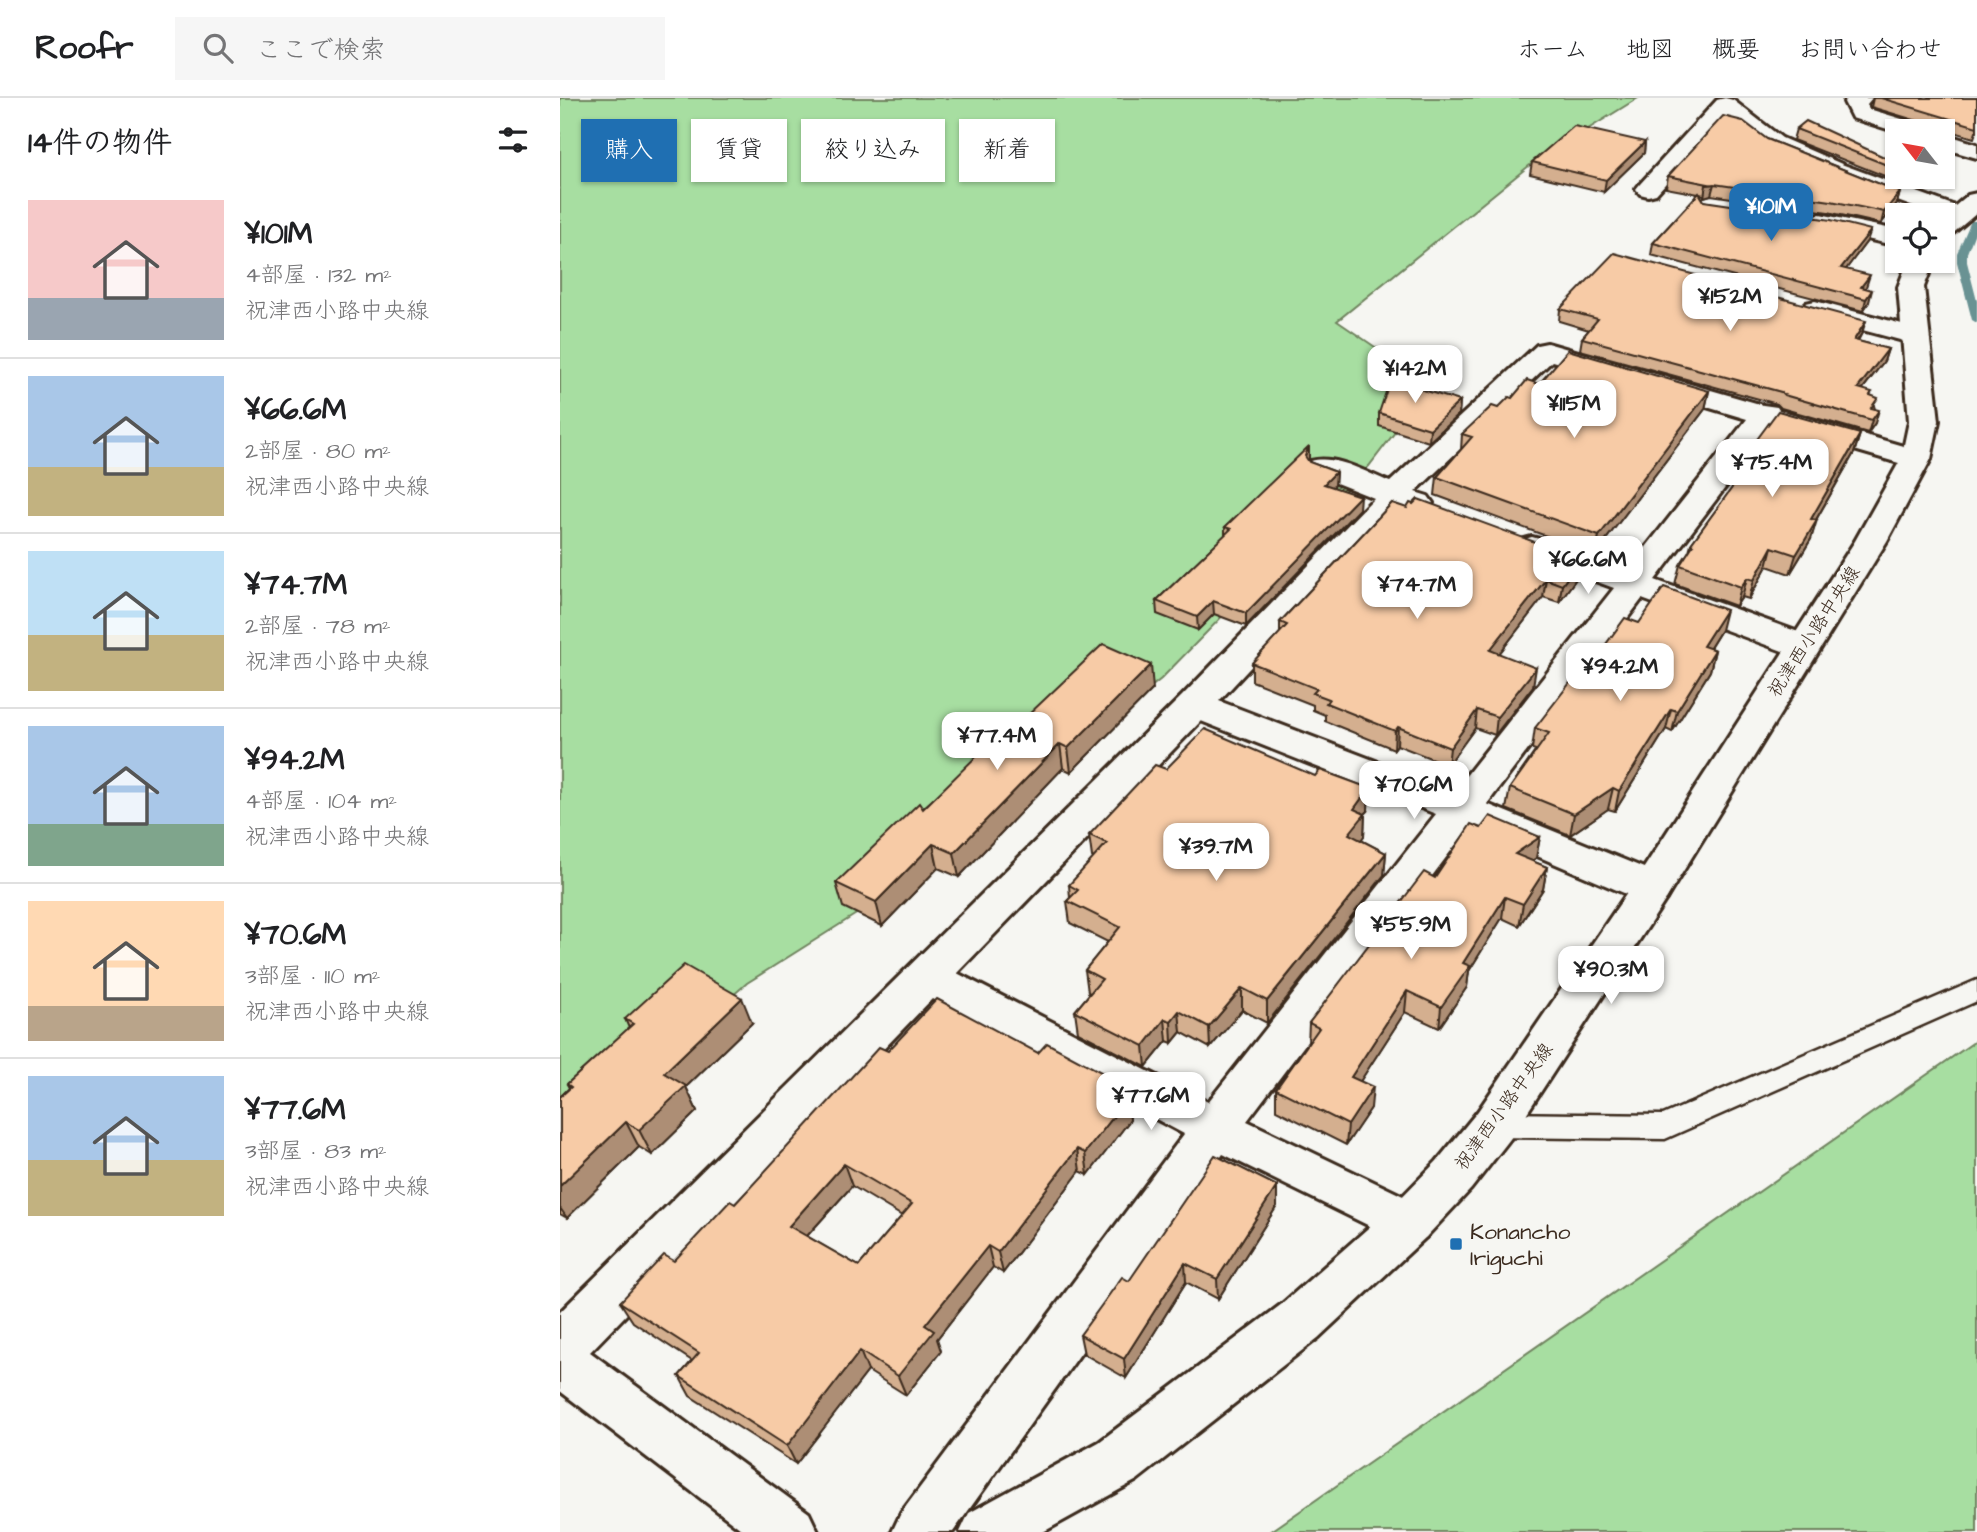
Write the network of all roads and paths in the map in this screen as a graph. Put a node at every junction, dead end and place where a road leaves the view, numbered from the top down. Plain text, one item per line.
1 (1861, 98) edge
2 (1885, 121) edge
3 (1955, 144) edge
4 (1977, 151) edge
5 (1648, 189) dead end
6 (1977, 200) edge
7 (1908, 203) edge
8 (1801, 218) edge
9 (1955, 218) edge
10 (1885, 236) edge
11 (1916, 273) edge
12 (1786, 302) edge
13 (1915, 336) junction
14 (1767, 413) junction
15 (1916, 459) junction
16 (1322, 467) edge
17 (1395, 494) junction
18 (1440, 513) edge
19 (1504, 536) edge
20 (1632, 584) junction
21 (1802, 646) junction
22 (1195, 705) junction
23 (1462, 809) junction
24 (1652, 888) junction
25 (926, 976) junction
26 (1977, 990) edge
27 (1494, 1125) junction
28 (1214, 1128) junction
29 (1409, 1222) junction
30 (560, 1347) edge
31 (560, 1360) edge
32 (790, 1532) edge
33 (919, 1532) edge
34 (988, 1532) edge

1 - 2 street
3 - 4 street
5 - 7 street
6 - 9 street
8 - 10 street
11 - 13 street, 祝津西小路中央線
12 - 13 street
13 - 15 street, 祝津西小路中央線
14 - 15 street
14 - 17 street
14 - 20 street
15 - 21 street, 祝津西小路中央線
16 - 17 street
17 - 18 street
17 - 22 street
19 - 20 street
20 - 21 street
20 - 23 street
21 - 24 street, 祝津西小路中央線
22 - 23 street
22 - 25 street
23 - 24 street
23 - 28 street
24 - 27 street, 祝津西小路中央線
25 - 28 street
25 - 30 street
26 - 27 lane
27 - 29 street, 祝津西小路中央線
28 - 29 street
28 - 33 street
29 - 34 street, 祝津西小路中央線
31 - 32 street

